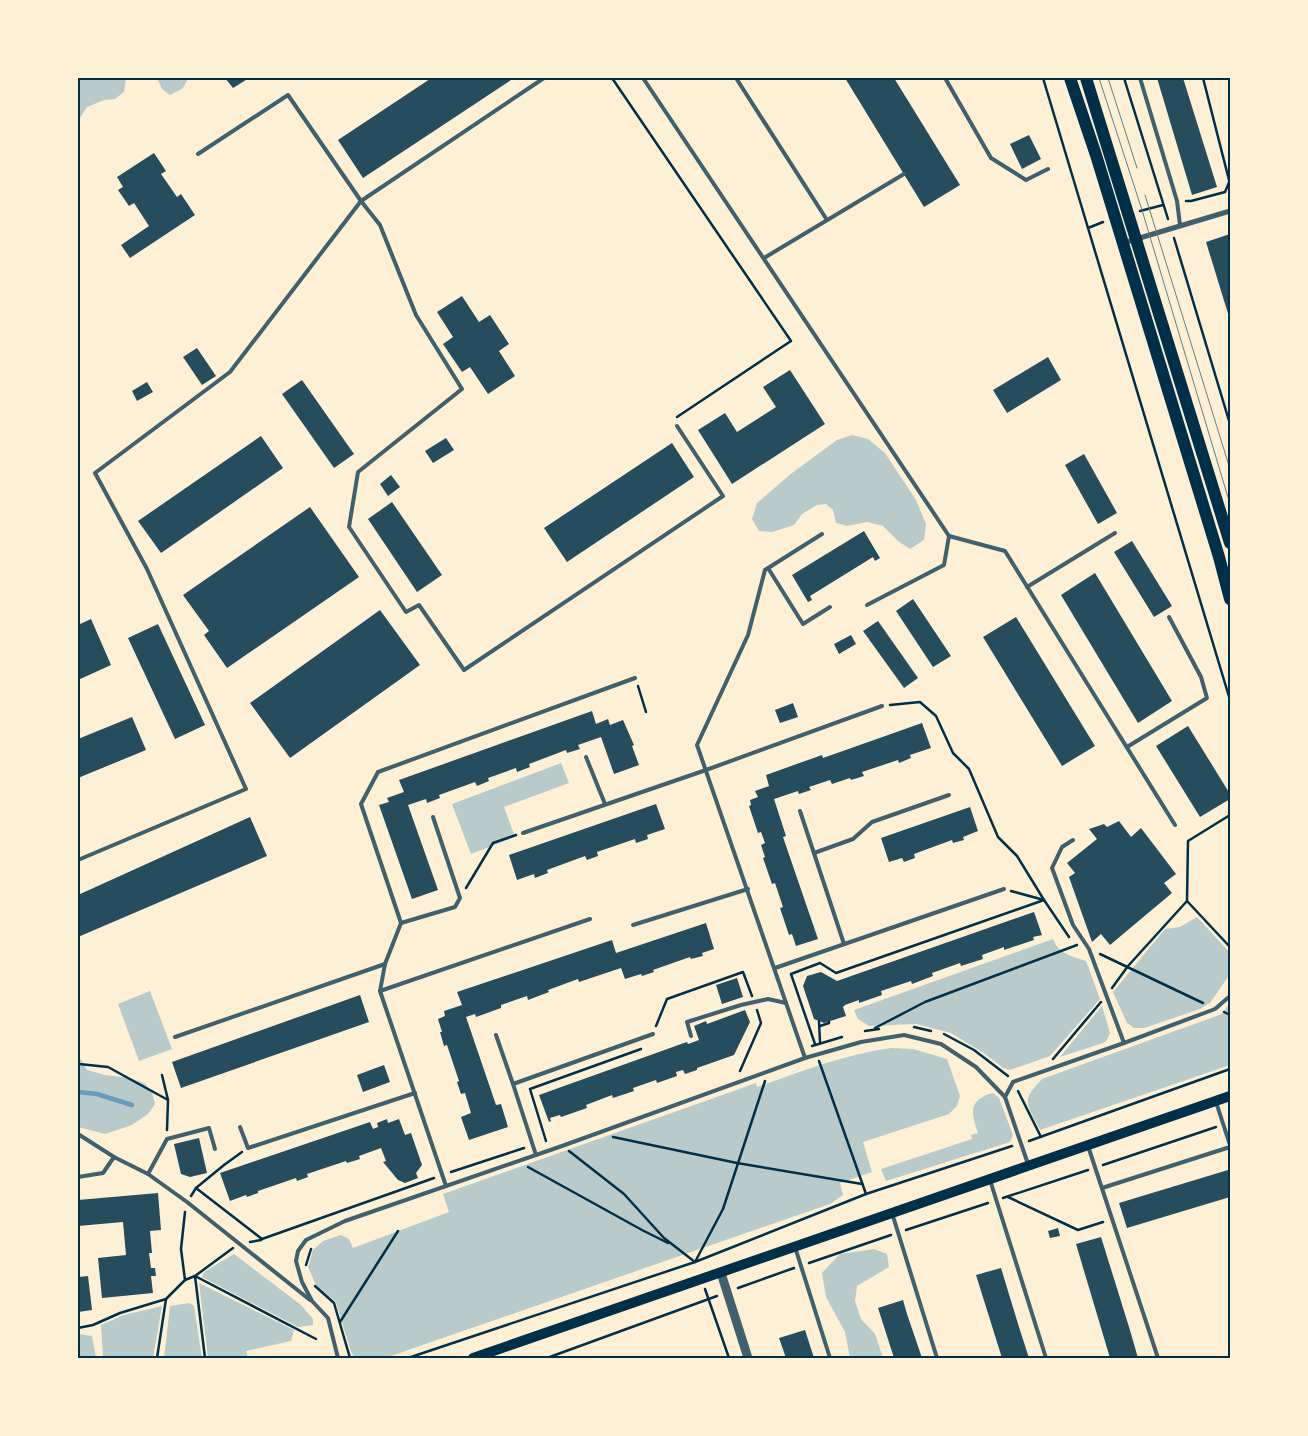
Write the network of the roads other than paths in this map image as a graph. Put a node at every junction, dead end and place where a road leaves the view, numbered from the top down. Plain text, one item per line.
1 (544, 78) edge
2 (643, 78) edge
3 (736, 78) edge
4 (945, 78) edge
5 (1070, 78) edge
6 (1086, 78) edge
7 (1140, 78) edge
8 (198, 154) dead end
9 (1048, 170) dead end
10 (904, 174) dead end
11 (361, 201) junction
12 (1230, 211) edge
13 (827, 220) junction
14 (1180, 225) junction
15 (1136, 239) junction
16 (1122, 243) junction
17 (764, 258) junction
18 (677, 426) road end
19 (1115, 533) dead end
20 (822, 534) dead end
21 (949, 536) junction
22 (1230, 543) edge
23 (768, 568) junction
24 (1027, 587) junction
25 (1230, 599) edge
26 (867, 605) dead end
27 (830, 607) dead end
28 (1169, 616) dead end
29 (635, 678) dead end
30 (882, 706) road end
31 (1127, 747) junction
32 (586, 757) dead end
33 (706, 770) junction
34 (949, 795) dead end
35 (605, 804) junction
36 (800, 811) dead end
37 (432, 817) dead end
38 (1176, 825) dead end
39 (523, 833) road end
40 (1073, 840) dead end
41 (814, 853) junction
42 (78, 860) edge
43 (748, 889) junction
44 (1004, 890) road end
45 (590, 919) dead end
46 (401, 923) junction
47 (633, 925) dead end
48 (844, 944) junction
49 (385, 964) junction
50 (775, 968) junction
51 (380, 991) junction
52 (1230, 996) edge
53 (786, 1002) junction
54 (653, 1034) dead end
55 (496, 1035) dead end
56 (691, 1036) dead end
57 (175, 1037) dead end
58 (1124, 1043) junction
59 (805, 1058) junction
60 (513, 1084) junction
61 (415, 1093) junction
62 (1230, 1096) edge
63 (1005, 1097) junction
64 (1216, 1101) junction
65 (240, 1127) dead end
66 (78, 1134) edge
67 (1088, 1146) junction
68 (1230, 1146) edge
69 (215, 1149) dead end
70 (536, 1155) junction
71 (114, 1157) junction
72 (1029, 1166) junction
73 (148, 1174) junction
74 (78, 1176) edge
75 (990, 1180) junction
76 (446, 1186) junction
77 (1102, 1188) junction
78 (892, 1213) junction
79 (795, 1247) junction
80 (722, 1273) junction
81 (312, 1301) junction
82 (338, 1358) edge
83 (473, 1358) edge
84 (748, 1358) edge
85 (830, 1358) edge
86 (937, 1358) edge
87 (1046, 1358) edge
88 (1158, 1358) edge

1 - 11 lane
2 - 17 lane
3 - 13 lane
4 - 9 lane
5 - 16 main road
6 - 15 main road
7 - 14 lane
8 - 11 lane
10 - 13 lane
11 - 18 lane
11 - 42 lane
12 - 14 street
13 - 17 lane
14 - 15 street
15 - 16 street
15 - 22 main road
16 - 25 main road
17 - 21 lane
19 - 24 lane
20 - 23 lane
21 - 24 lane
21 - 26 lane
23 - 27 lane
23 - 33 lane
24 - 31 lane
28 - 31 lane
29 - 46 lane
30 - 33 lane
31 - 38 lane
32 - 35 lane
33 - 35 lane
33 - 43 lane
34 - 41 lane
35 - 39 lane
36 - 41 lane
37 - 46 lane
40 - 58 lane
41 - 48 lane
43 - 47 lane
43 - 50 lane
44 - 48 lane
45 - 51 lane
46 - 49 lane
48 - 50 lane
49 - 51 lane
49 - 57 lane
50 - 53 lane
51 - 61 lane
52 - 58 lane
53 - 56 lane
53 - 59 lane
54 - 60 lane
55 - 60 lane
58 - 63 lane
59 - 63 lane
59 - 70 lane
60 - 70 lane
61 - 65 lane
61 - 76 lane
62 - 64 main road
63 - 72 lane
64 - 67 main road
64 - 68 lane
66 - 71 lane
67 - 72 main road
67 - 77 lane
68 - 77 lane
69 - 73 lane
70 - 76 lane
71 - 73 lane
71 - 74 lane
72 - 75 main road
73 - 81 lane
75 - 78 main road
75 - 87 lane
76 - 81 lane
77 - 88 lane
78 - 79 main road
78 - 86 lane
79 - 80 main road
79 - 85 lane
80 - 83 main road
80 - 84 street
81 - 82 lane

